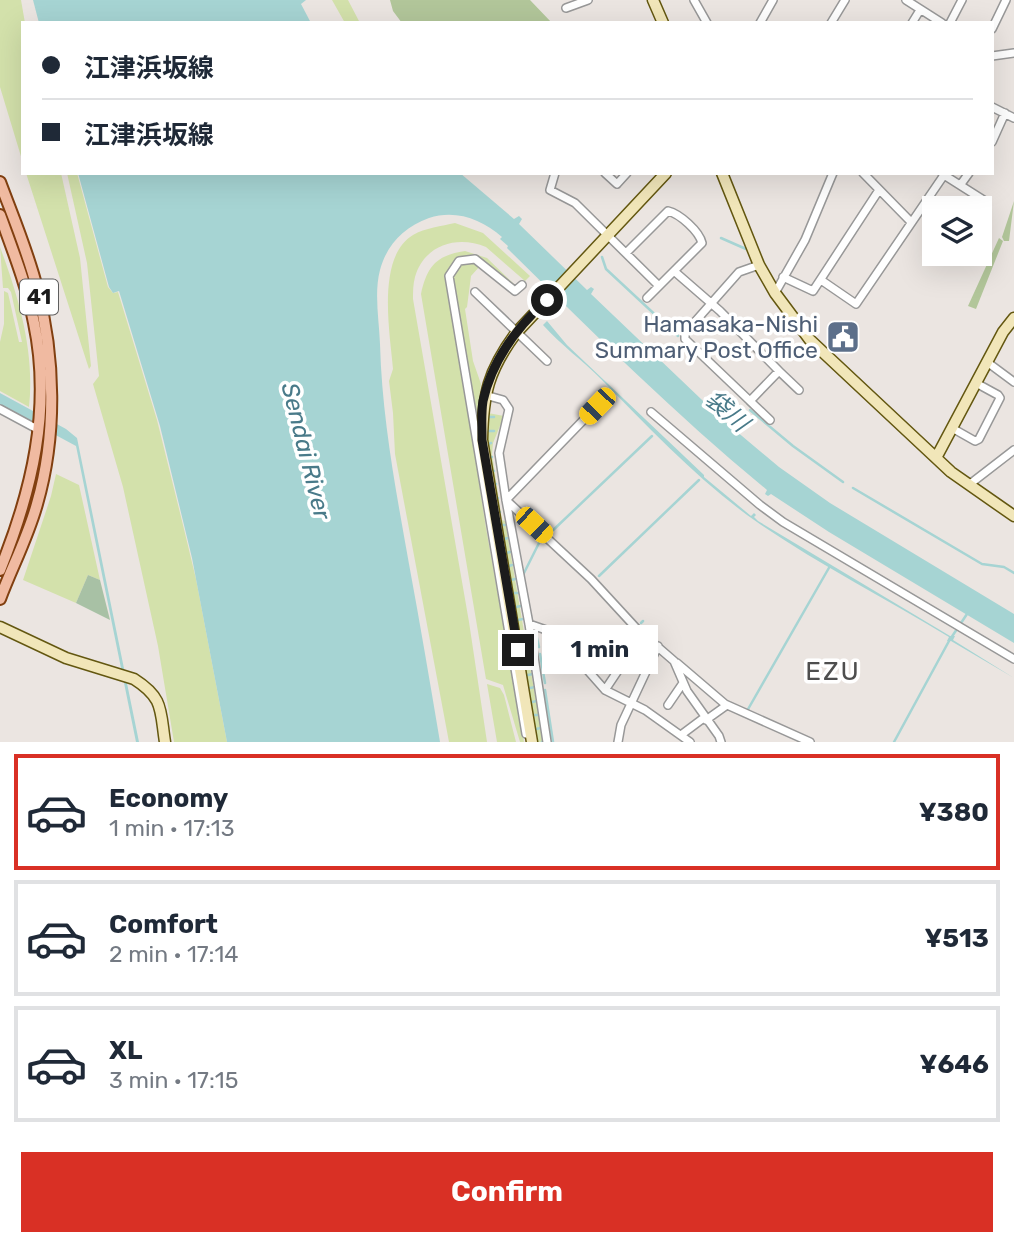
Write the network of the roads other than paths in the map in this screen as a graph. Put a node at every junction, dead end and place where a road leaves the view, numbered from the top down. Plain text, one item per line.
1 (588, 0) edge
2 (653, 0) edge
3 (694, 0) edge
4 (773, 0) edge
5 (845, 0) edge
6 (906, 0) edge
7 (961, 0) edge
8 (1006, 0) edge
9 (566, 8) dead end
10 (920, 9) junction
11 (662, 21) edge
12 (706, 21) edge
13 (761, 21) edge
14 (832, 21) edge
15 (913, 21) edge
16 (939, 21) edge
17 (951, 21) edge
18 (994, 25) edge
19 (1014, 53) edge
20 (994, 55) edge
21 (994, 108) edge
22 (1005, 113) junction
23 (1014, 118) edge
24 (994, 138) edge
25 (554, 175) edge
26 (607, 175) edge
27 (625, 175) edge
28 (664, 175) edge
29 (723, 175) edge
30 (829, 175) edge
31 (865, 175) edge
32 (942, 175) edge
33 (945, 175) edge
34 (968, 175) edge
35 (0, 182) edge
36 (961, 184) junction
37 (879, 190) junction
38 (978, 196) edge
39 (0, 215) edge
40 (911, 222) junction
41 (607, 234) junction
42 (626, 253) junction
43 (759, 265) junction
44 (674, 271) junction
45 (783, 277) junction
46 (821, 280) junction
47 (522, 285) dead end
48 (659, 286) junction
49 (475, 292) dead end
50 (775, 293) junction
51 (647, 298) dead end
52 (713, 304) junction
53 (1013, 322) edge
54 (516, 333) junction
55 (547, 361) dead end
56 (988, 362) junction
57 (779, 371) junction
58 (1014, 382) edge
59 (976, 383) junction
60 (799, 390) dead end
61 (485, 395) junction
62 (750, 401) junction
63 (597, 406) dead end
64 (0, 410) edge
65 (651, 412) dead end
66 (45, 415) junction
67 (770, 420) dead end
68 (952, 428) junction
69 (43, 430) junction
70 (1014, 450) edge
71 (936, 458) junction
72 (970, 484) junction
73 (506, 500) junction
74 (1014, 516) edge
75 (0, 570) edge
76 (0, 599) edge
77 (529, 624) junction
78 (0, 627) edge
79 (637, 629) junction
80 (658, 646) junction
81 (1014, 659) edge
82 (674, 661) junction
83 (683, 682) junction
84 (605, 690) junction
85 (631, 702) junction
86 (668, 705) dead end
87 (727, 705) junction
88 (706, 719) junction
89 (681, 735) junction
90 (165, 742) edge
91 (530, 742) edge
92 (547, 742) edge
93 (618, 742) edge
94 (691, 742) edge
95 (721, 742) edge
96 (810, 742) edge

1 - 9 street
2 - 11 street
3 - 12 street
4 - 13 street
5 - 14 street
6 - 10 street
7 - 17 street
8 - 18 street
10 - 15 street
10 - 16 street
19 - 20 street
21 - 22 street
22 - 23 street
22 - 24 street
25 - 41 street
26 - 27 street
28 - 41 street
29 - 43 street
30 - 45 street
31 - 37 street
32 - 40 street
33 - 36 street
34 - 36 street
35 - 66 main road, 41
36 - 38 street
37 - 40 street
37 - 46 street
39 - 66 main road, 41
40 - 46 street
41 - 42 street
41 - 54 street
42 - 44 street
42 - 48 street
43 - 50 street
43 - 52 street
44 - 48 street
44 - 52 street
45 - 46 street
45 - 50 street
47 - 91 street
48 - 51 street
49 - 54 street
50 - 71 street
52 - 57 street
52 - 62 street
53 - 56 street
54 - 55 street
54 - 61 street
56 - 58 street
56 - 59 street
57 - 60 street
57 - 62 street
59 - 68 street
59 - 68 street
61 - 73 street
61 - 91 street
62 - 67 street
63 - 73 street
64 - 69 street
65 - 81 street
66 - 69 main road, 41
68 - 71 street
69 - 75 main road, 41
69 - 76 main road, 41
70 - 72 street
71 - 72 street
72 - 74 street
73 - 77 street
73 - 79 street
77 - 84 street
77 - 92 street
78 - 90 street
79 - 80 street
79 - 84 street
80 - 82 street
80 - 85 street
82 - 83 street
82 - 87 street
83 - 86 street
83 - 88 street
84 - 85 street
85 - 89 street
85 - 93 street
87 - 88 street
87 - 96 street
88 - 89 street
88 - 95 street
89 - 94 street

